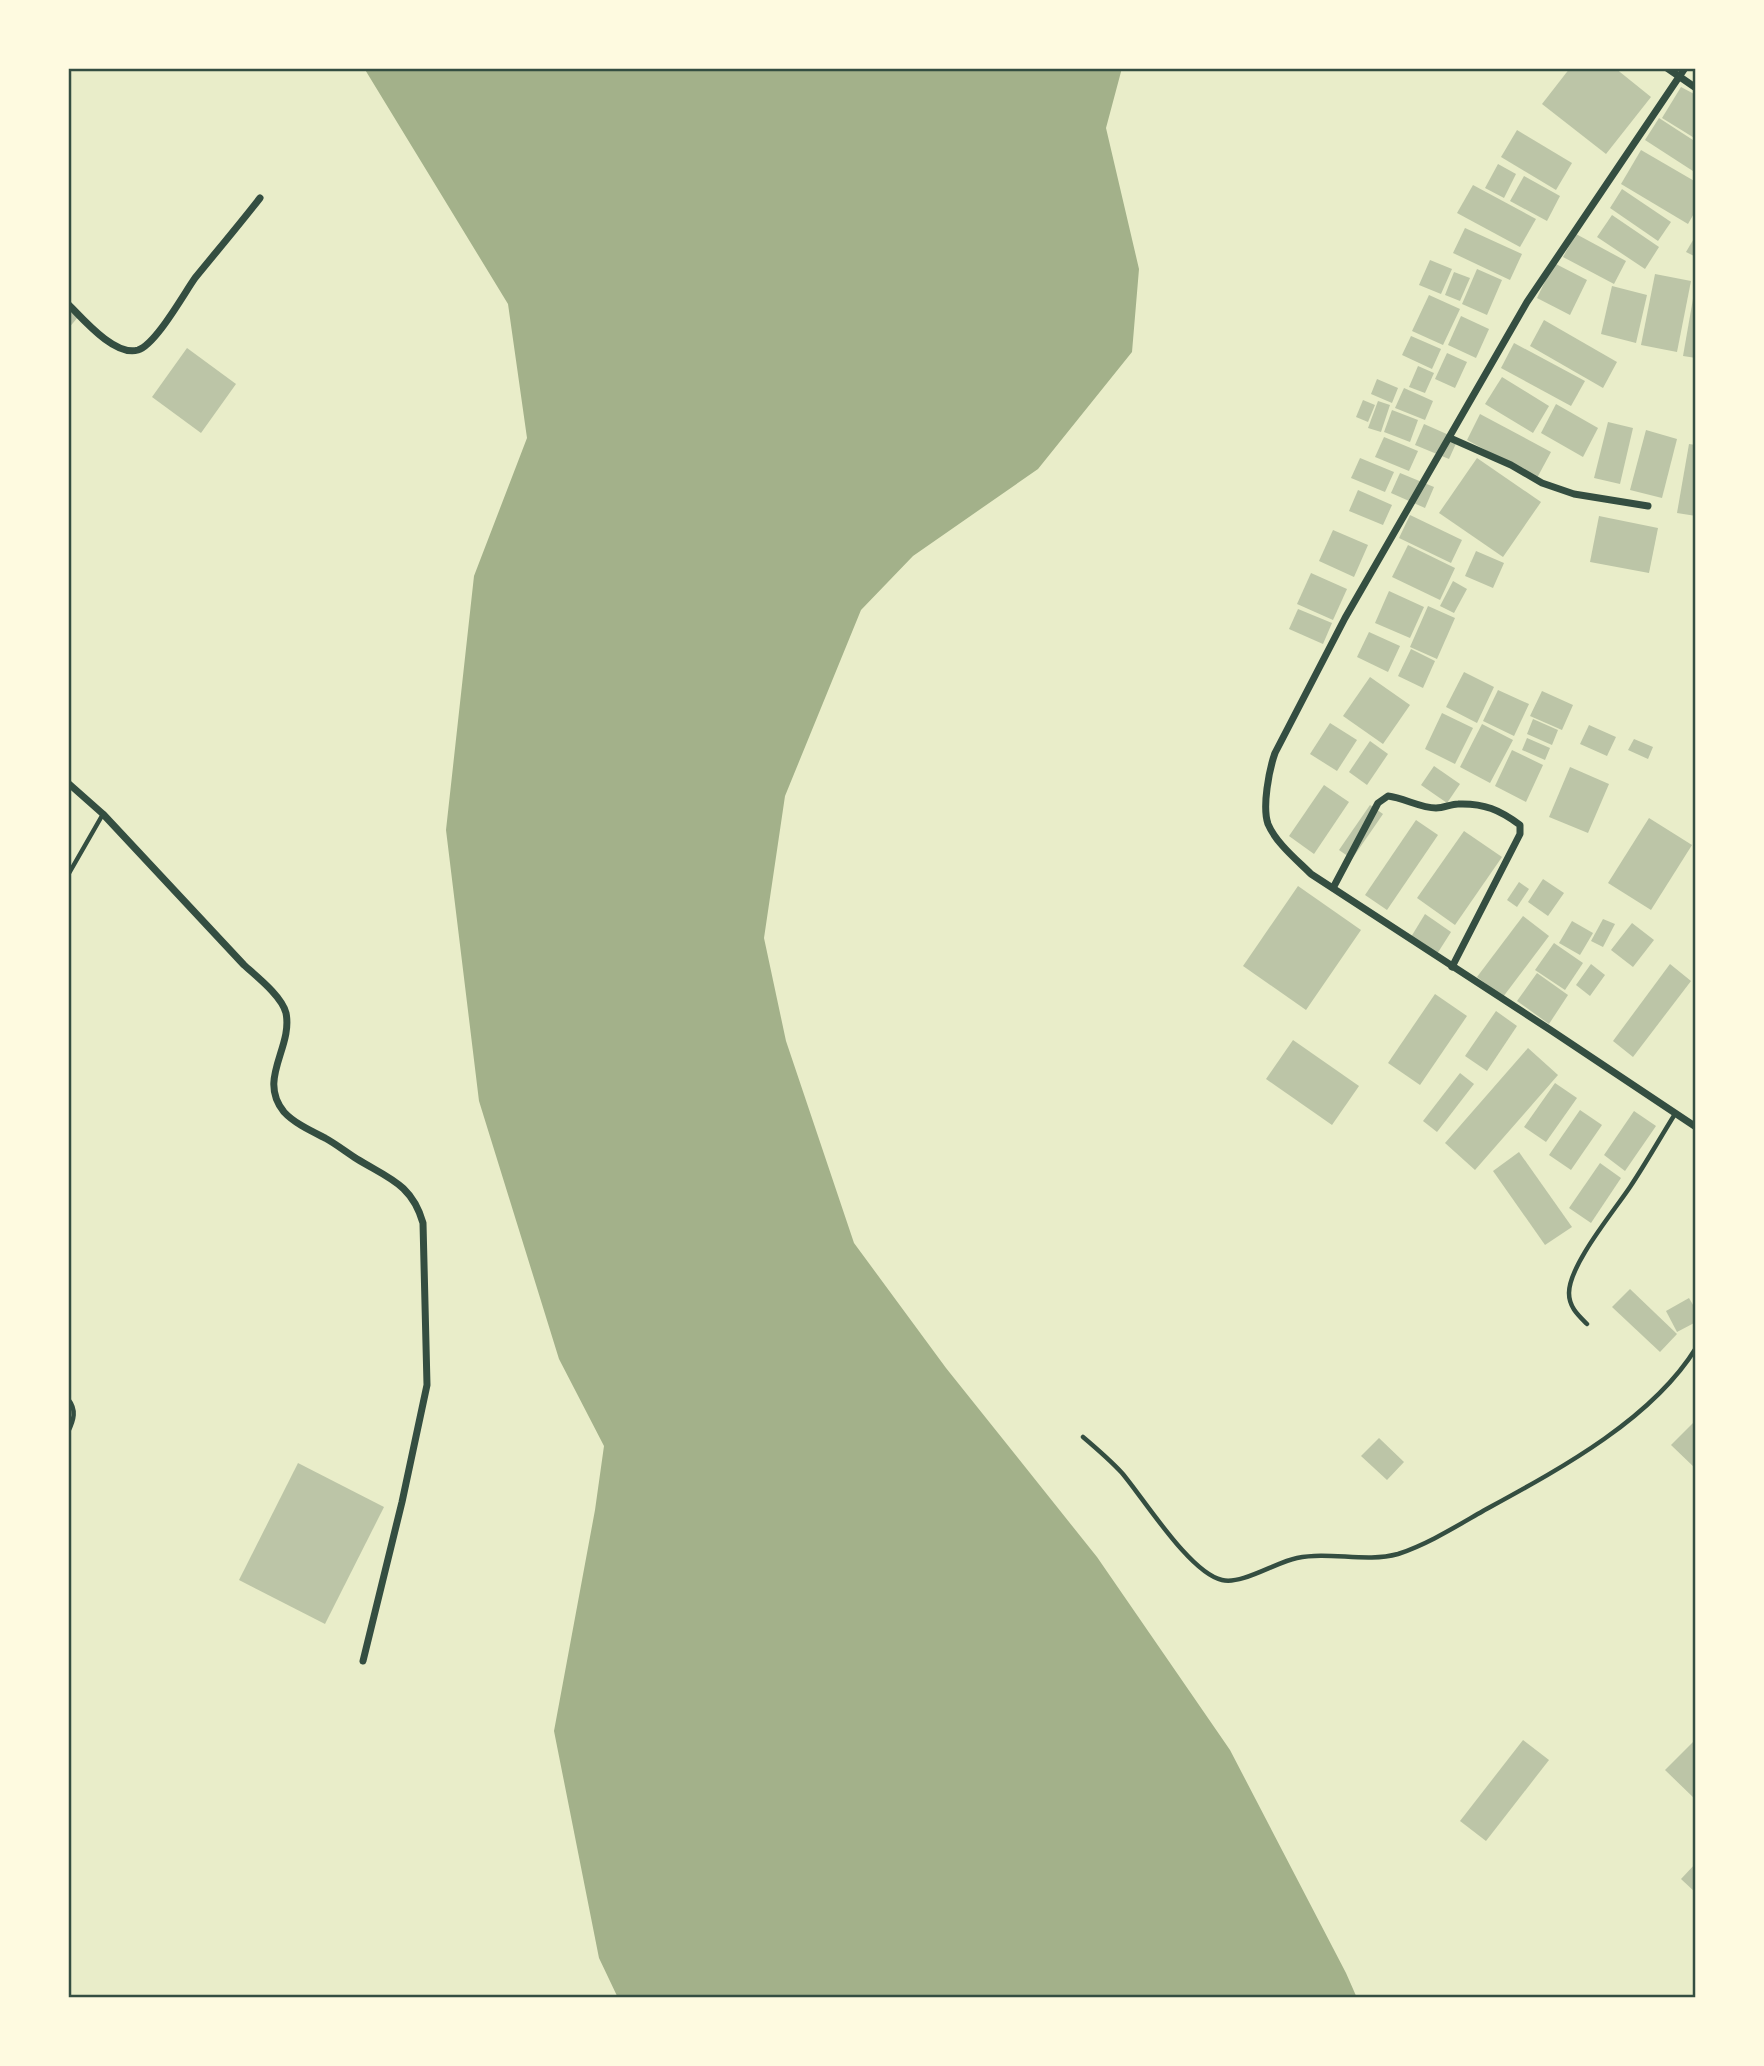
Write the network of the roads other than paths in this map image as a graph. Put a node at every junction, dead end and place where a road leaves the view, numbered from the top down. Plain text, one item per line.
1 (1667, 68) edge
2 (1685, 68) edge
3 (1679, 78) junction
4 (1696, 88) edge
5 (260, 198) dead end
6 (68, 304) edge
7 (1450, 438) junction
8 (1648, 506) dead end
9 (68, 783) edge
10 (103, 814) junction
11 (68, 875) edge
12 (1333, 888) junction
13 (1452, 967) junction
14 (1675, 1114) junction
15 (1696, 1128) edge
16 (1587, 1324) dead end
17 (1696, 1348) edge
18 (68, 1399) edge
19 (68, 1432) edge
20 (1083, 1437) dead end
21 (363, 1661) dead end

1 - 3 street
2 - 3 street
3 - 4 street
3 - 7 street
5 - 6 street
7 - 8 street
7 - 12 street
9 - 10 street
10 - 11 lane
10 - 21 street
12 - 13 street
12 - 13 street
13 - 14 street
14 - 15 street
14 - 16 lane
17 - 20 lane
18 - 19 lane

